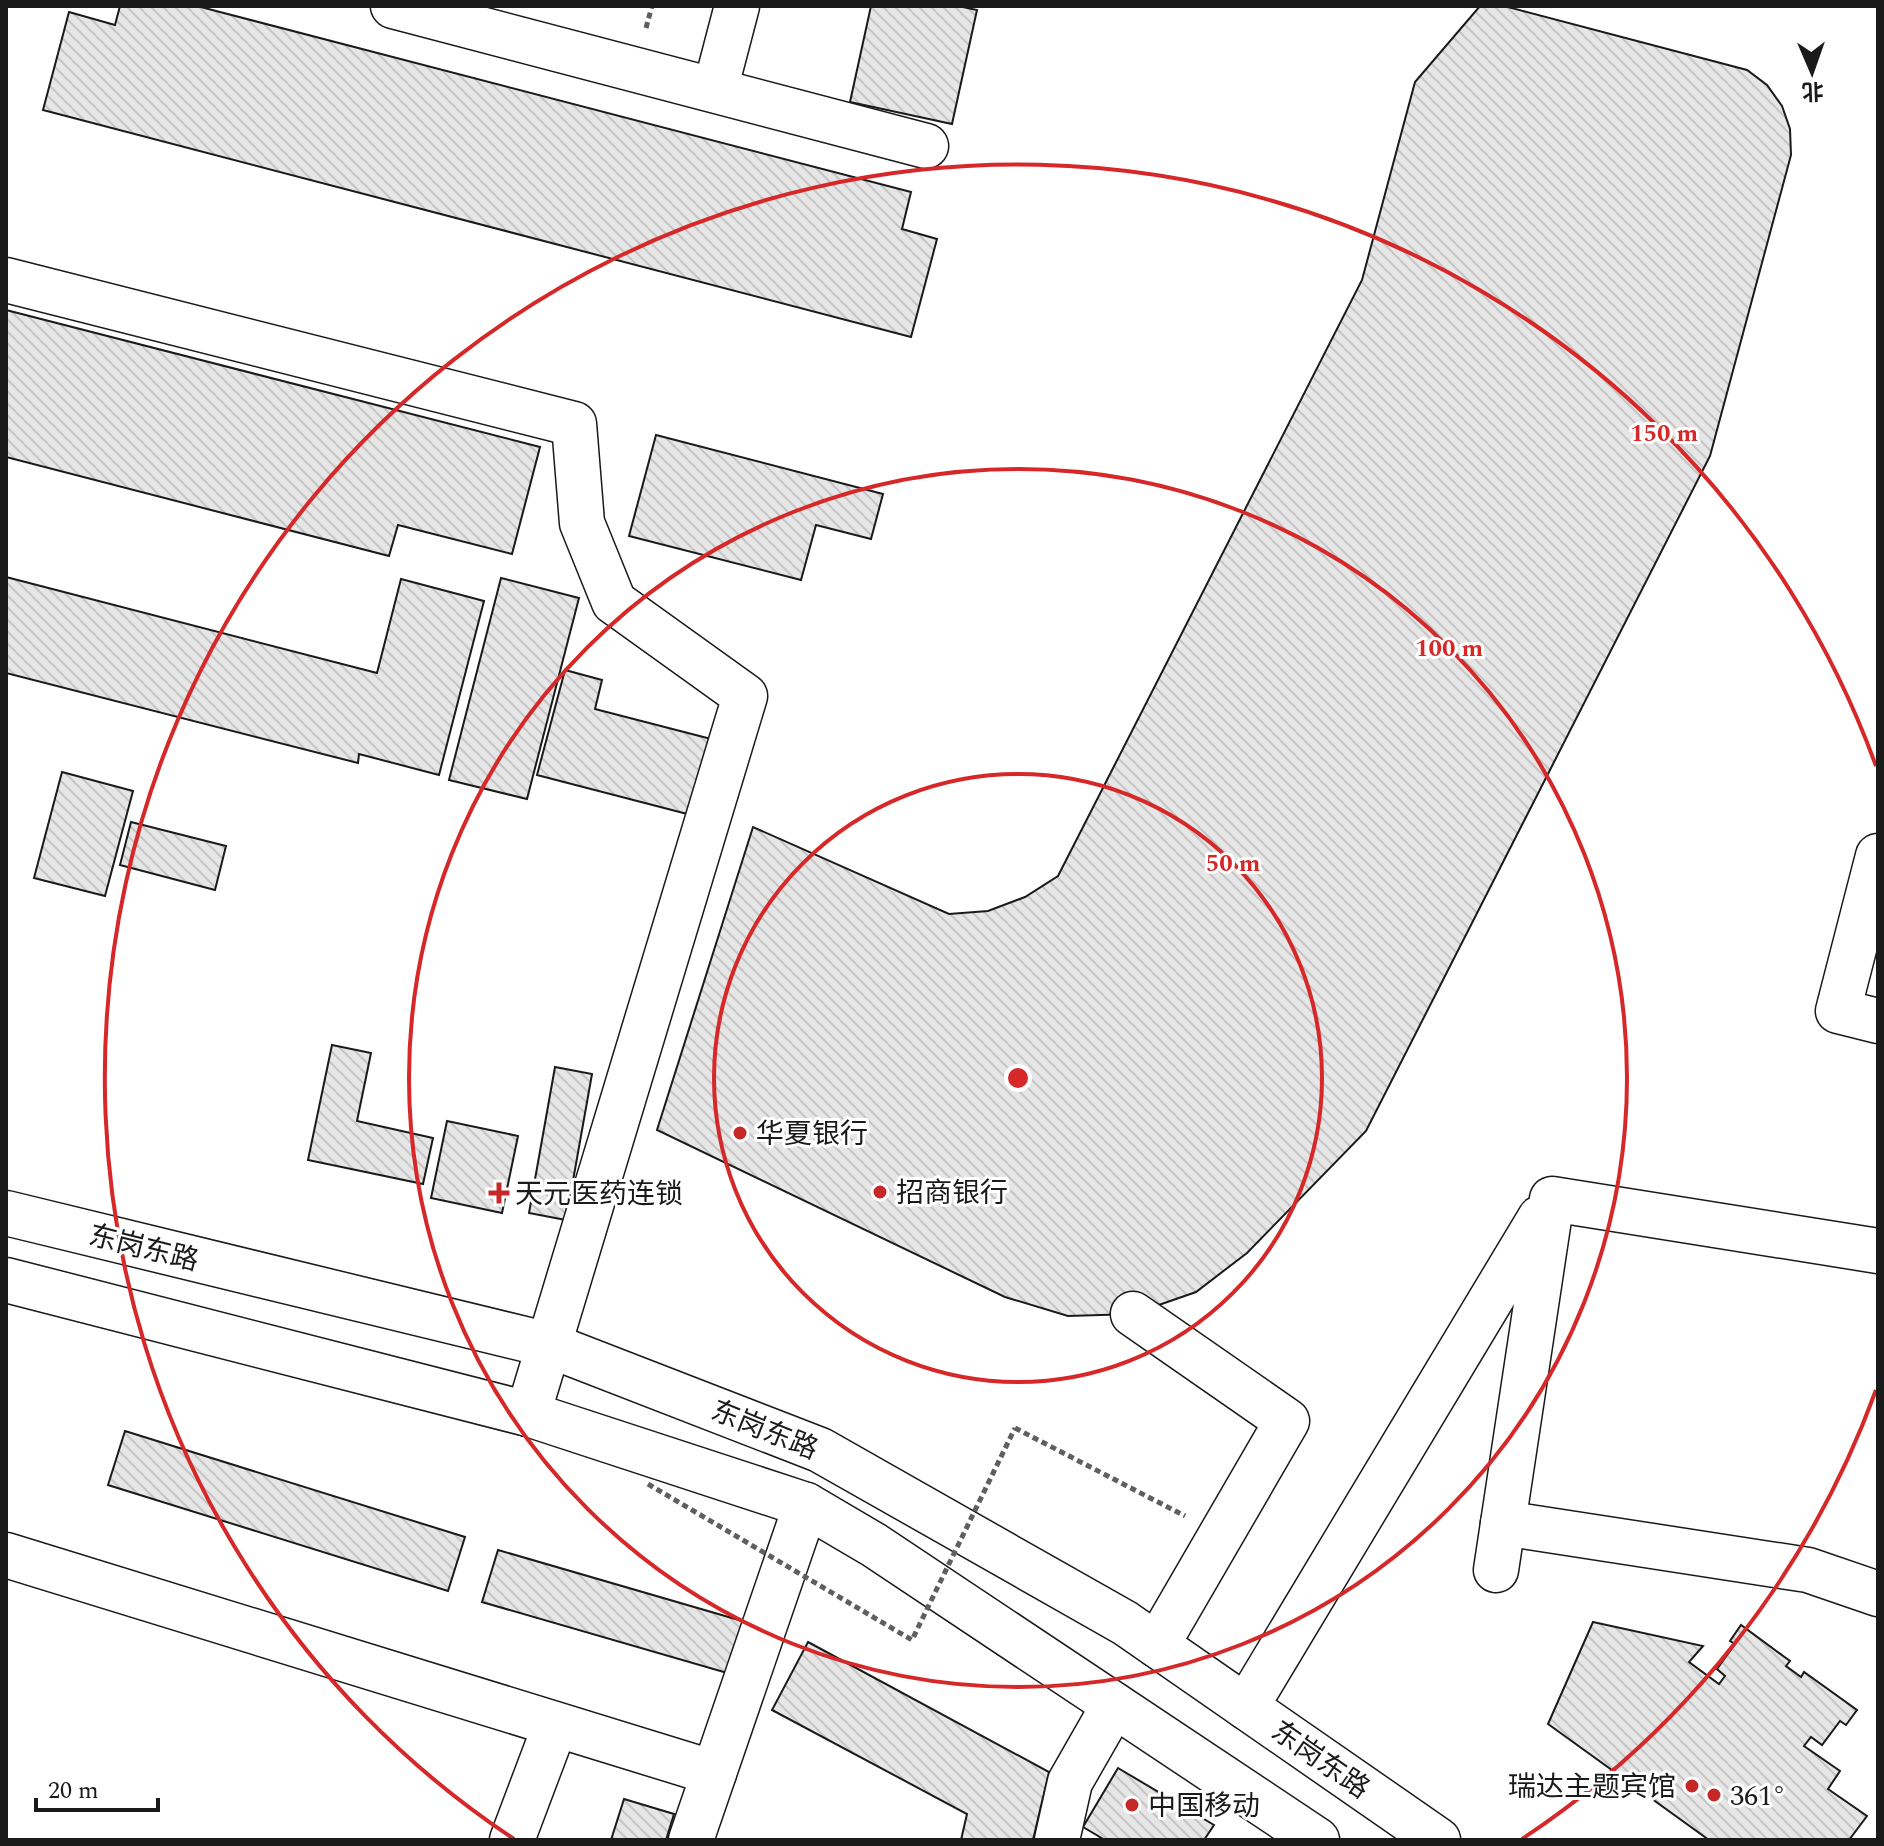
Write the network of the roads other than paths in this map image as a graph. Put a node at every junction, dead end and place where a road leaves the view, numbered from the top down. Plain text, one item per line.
1 (393, 6) edge
2 (737, 6) edge
3 (715, 90) junction
4 (926, 146) dead end
5 (6, 280) edge
6 (1878, 856) edge
7 (1878, 1021) edge
8 (1552, 1199) junction
9 (6, 1213) edge
10 (1878, 1251) edge
11 (6, 1280) edge
12 (1133, 1314) dead end
13 (549, 1345) junction
14 (528, 1414) junction
15 (806, 1505) junction
16 (1503, 1523) junction
17 (6, 1555) edge
18 (1496, 1570) dead end
19 (1878, 1594) edge
20 (1157, 1645) junction
21 (1114, 1705) junction
22 (1246, 1707) junction
23 (555, 1726) junction
24 (714, 1773) junction
25 (512, 1840) edge
26 (691, 1840) edge
27 (1057, 1840) edge
28 (1317, 1840) edge
29 (1438, 1840) edge

1 - 3 main road
2 - 3 main road
3 - 4 main road
5 - 13 main road
6 - 7 main road
8 - 10 main road
8 - 16 main road
8 - 22 main road
9 - 13 main road, 东岗东路
11 - 14 main road, 东岗东路
12 - 20 main road
13 - 14 main road
13 - 20 main road, 东岗东路
14 - 15 main road, 东岗东路
15 - 21 main road, 东岗东路
15 - 24 main road
16 - 18 main road
16 - 19 main road
17 - 23 main road
20 - 22 main road, 东岗东路
21 - 27 main road
21 - 28 main road, 东岗东路
22 - 29 main road, 东岗东路
23 - 24 main road
23 - 25 main road
24 - 26 main road

